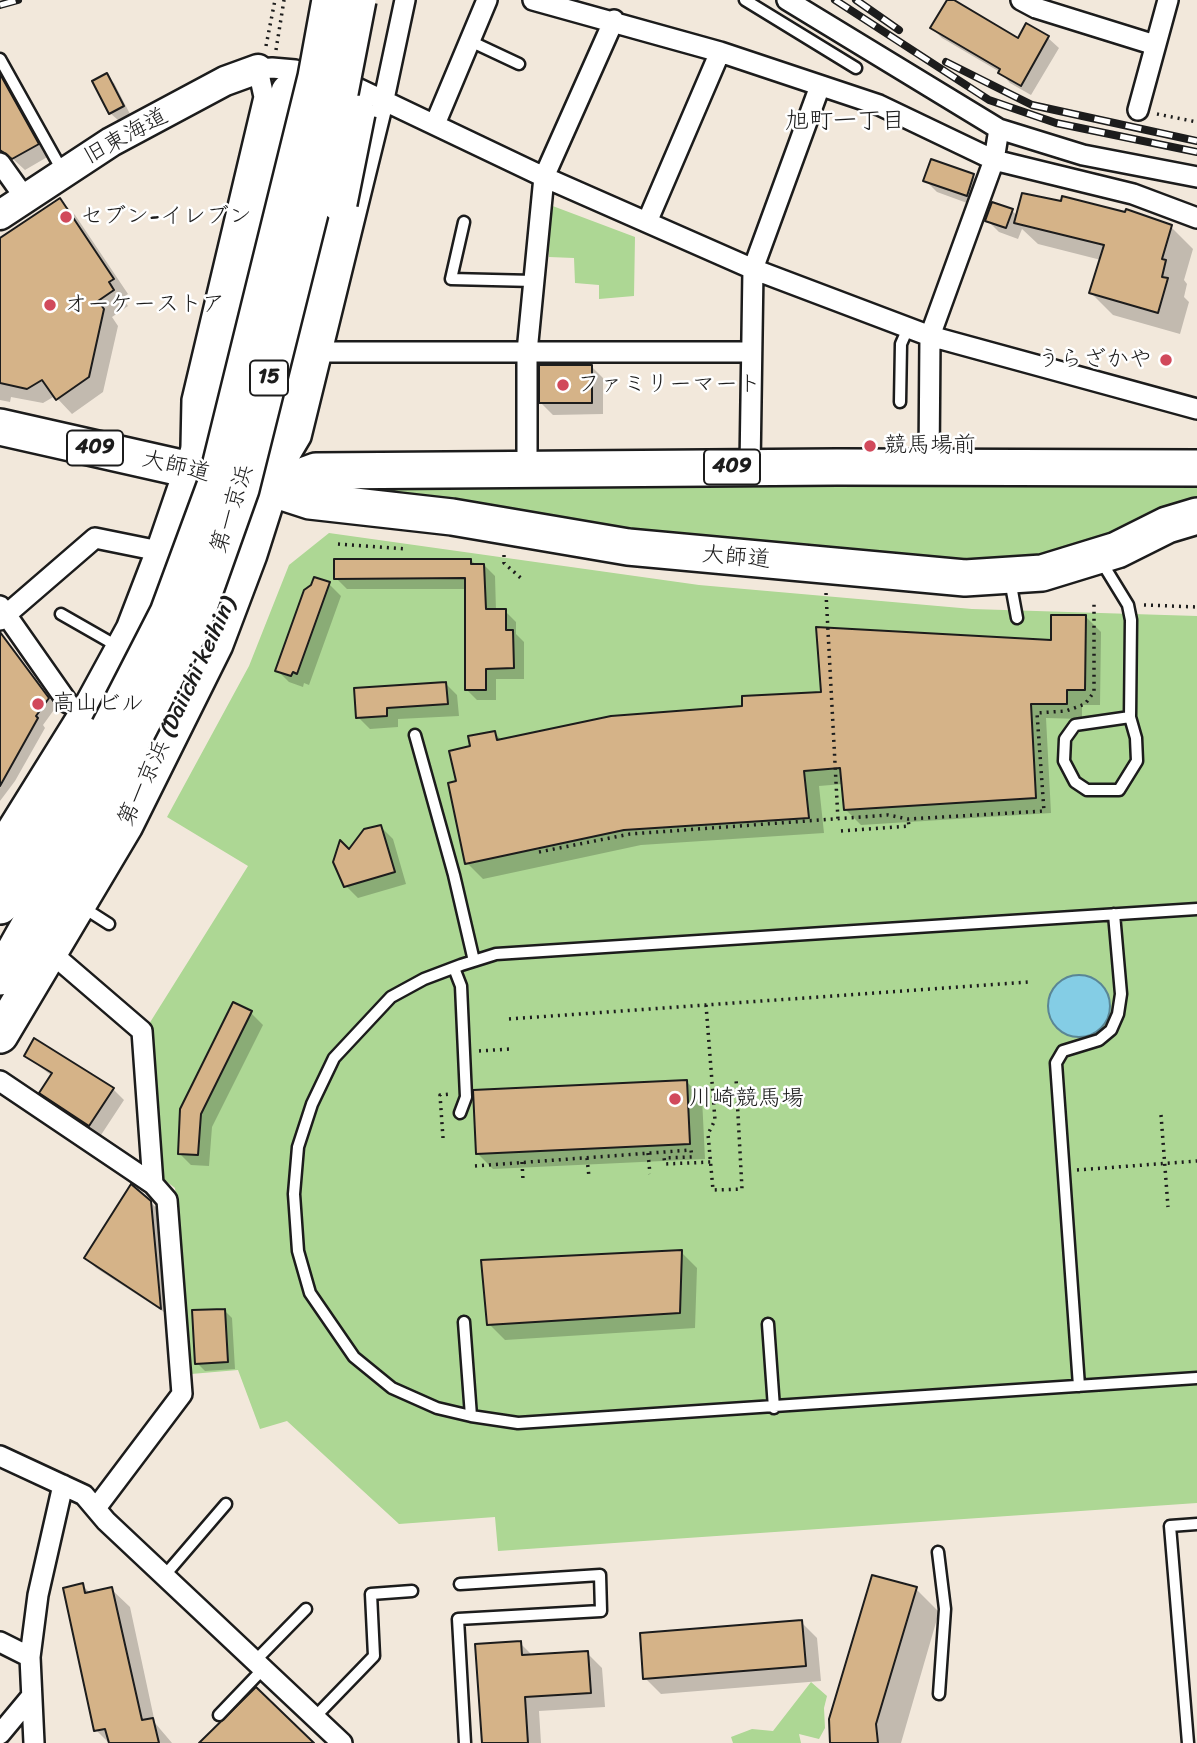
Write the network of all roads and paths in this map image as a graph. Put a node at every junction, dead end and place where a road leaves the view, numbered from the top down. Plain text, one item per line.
1 (275, 0) edge
2 (284, 0) edge
3 (308, 0) edge
4 (330, 0) edge
5 (358, 0) edge
6 (380, 0) edge
7 (405, 0) edge
8 (487, 0) edge
9 (533, 0) edge
10 (745, 0) edge
11 (787, 0) edge
12 (1021, 0) edge
13 (1168, 0) edge
14 (614, 20) junction
15 (470, 41) junction
16 (1155, 45) junction
17 (720, 52) junction
18 (266, 58) junction
19 (0, 59) edge
20 (519, 64) dead end
21 (856, 68) dead end
22 (820, 86) junction
23 (384, 99) junction
24 (1138, 110) joint
25 (1197, 122) edge
26 (435, 124) junction
27 (999, 129) junction
28 (994, 160) junction
29 (0, 163) edge
30 (64, 173) junction
31 (544, 177) junction
32 (1197, 177) edge
33 (24, 198) junction
34 (0, 215) edge
35 (1197, 218) edge
36 (464, 222) dead end
37 (647, 222) junction
38 (753, 269) junction
39 (534, 281) junction
40 (908, 328) junction
41 (930, 336) junction
42 (324, 352) junction
43 (527, 352) junction
44 (751, 352) junction
45 (900, 402) dead end
46 (1197, 409) edge
47 (0, 426) edge
48 (750, 467) junction
49 (929, 467) junction
50 (1197, 468) edge
51 (527, 469) junction
52 (191, 471) junction
53 (270, 488) junction
54 (1197, 516) edge
55 (355, 538) dead end
56 (338, 544) dead end
57 (355, 545) junction
58 (407, 549) dead end
59 (164, 552) junction
60 (504, 552) dead end
61 (1099, 556) junction
62 (1009, 576) junction
63 (523, 580) dead end
64 (826, 588) dead end
65 (1094, 604) dead end
66 (1128, 605) junction
67 (1197, 607) edge
68 (2, 614) edge
69 (61, 614) dead end
70 (1017, 618) dead end
71 (123, 650) junction
72 (68, 702) dead end
73 (1129, 717) junction
74 (121, 734) junction
75 (415, 735) dead end
76 (908, 819) junction
77 (838, 820) junction
78 (841, 831) dead end
79 (4, 838) edge
80 (539, 852) dead end
81 (77, 904) junction
82 (0, 906) edge
83 (1197, 909) edge
84 (1114, 914) junction
85 (109, 924) dead end
86 (49, 951) junction
87 (474, 961) junction
88 (454, 968) junction
89 (0, 977) edge
90 (1029, 982) dead end
91 (706, 1005) junction
92 (509, 1019) dead end
93 (0, 1035) edge
94 (736, 1078) dead end
95 (0, 1081) edge
96 (460, 1113) dead end
97 (1161, 1115) dead end
98 (648, 1153) junction
99 (587, 1157) junction
100 (1197, 1161) edge
101 (522, 1162) junction
102 (711, 1162) junction
103 (1165, 1163) junction
104 (475, 1166) dead end
105 (1063, 1171) junction
106 (650, 1174) dead end
107 (589, 1177) dead end
108 (523, 1180) dead end
109 (153, 1184) junction
110 (1168, 1207) dead end
111 (464, 1322) dead end
112 (768, 1324) dead end
113 (1197, 1378) edge
114 (1079, 1386) junction
115 (774, 1408) junction
116 (471, 1416) junction
117 (0, 1456) edge
118 (63, 1485) junction
119 (226, 1504) dead end
120 (96, 1508) junction
121 (1197, 1524) edge
122 (938, 1552) dead end
123 (164, 1575) junction
124 (460, 1584) dead end
125 (412, 1591) dead end
126 (306, 1609) dead end
127 (0, 1642) edge
128 (30, 1657) junction
129 (260, 1664) junction
130 (939, 1695) dead end
131 (30, 1698) junction
132 (219, 1715) dead end
133 (315, 1717) junction
134 (1193, 1719) edge
135 (0, 1734) edge
136 (34, 1743) edge
137 (342, 1743) edge
138 (465, 1743) edge
139 (1188, 1743) edge

1 - 18 path
2 - 18 path
3 - 52 highway
4 - 74 highway, 第一京浜 / 15, bridge
5 - 74 highway, 第一京浜 / 15, bridge
6 - 53 highway, 第一京浜 (Daiichi keihin) / 15, bridge
7 - 23 street
8 - 15 street
9 - 14 street
10 - 21 lane
11 - 27 street
12 - 16 street
13 - 16 street
14 - 17 street
14 - 31 street
15 - 20 lane
15 - 26 street
16 - 24 street
17 - 22 street
17 - 37 street
18 - 23 street
18 - 30 street, 旧東海道
18 - 52 street
19 - 30 lane
22 - 28 street
22 - 38 street
23 - 26 street
23 - 42 street
24 - 25 path
26 - 31 street
27 - 28 street
27 - 32 street
28 - 35 street
28 - 41 street
29 - 33 street
30 - 33 street, 旧東海道
31 - 37 street
31 - 39 street
33 - 34 street, 旧東海道
36 - 39 lane
37 - 38 street
38 - 40 street
38 - 44 street
39 - 43 street
40 - 41 street
40 - 45 lane
41 - 46 street
41 - 49 street
42 - 43 street
42 - 53 street
43 - 44 street
43 - 51 street
44 - 48 street
47 - 52 highway, 大師道 / 409
48 - 49 highway, 409
48 - 51 highway, 409
49 - 50 highway, 409
51 - 53 highway, 409
52 - 53 highway, 大師道 / 409
52 - 59 highway
53 - 62 highway, 大師道 / 409
53 - 81 highway, 第一京浜 (Daiichi keihin) / 15
54 - 61 highway, 大師道 / 409
55 - 57 path
56 - 57 path
57 - 58 path
59 - 68 street
59 - 71 highway
60 - 63 path
61 - 62 highway, 大師道 / 409
61 - 66 lane
62 - 70 lane
64 - 77 path
65 - 76 path
66 - 67 path
66 - 73 lane
68 - 72 street
69 - 71 lane
71 - 79 highway
73 - 73 lane
74 - 82 highway, 第一京浜 / 15
74 - 89 highway, 第一京浜 / 15
75 - 87 lane
76 - 77 path
76 - 78 path
77 - 80 path
81 - 85 lane
81 - 86 highway, 第一京浜 (Daiichi keihin) / 15
83 - 84 lane
84 - 87 lane
84 - 105 lane
86 - 93 highway, 第一京浜 (Daiichi keihin) / 15
86 - 109 street
87 - 88 lane
88 - 96 lane
88 - 116 lane
90 - 91 path
91 - 92 path
91 - 102 path
94 - 102 path
95 - 109 street
97 - 103 path
98 - 99 path
98 - 102 path
98 - 106 path
99 - 101 path
99 - 107 path
100 - 103 path
101 - 104 path
101 - 108 path
103 - 105 path
103 - 110 path
105 - 114 lane
109 - 120 street
111 - 116 lane
112 - 115 lane
113 - 114 lane
114 - 115 lane
115 - 116 lane
117 - 118 street
118 - 120 street
118 - 128 street
119 - 123 lane
120 - 123 street
121 - 134 lane
122 - 130 lane
123 - 129 street
124 - 138 lane
125 - 133 lane
126 - 129 lane
127 - 128 street
128 - 131 street
129 - 132 lane
129 - 133 street
131 - 135 street
131 - 136 street
133 - 137 street
134 - 139 lane

